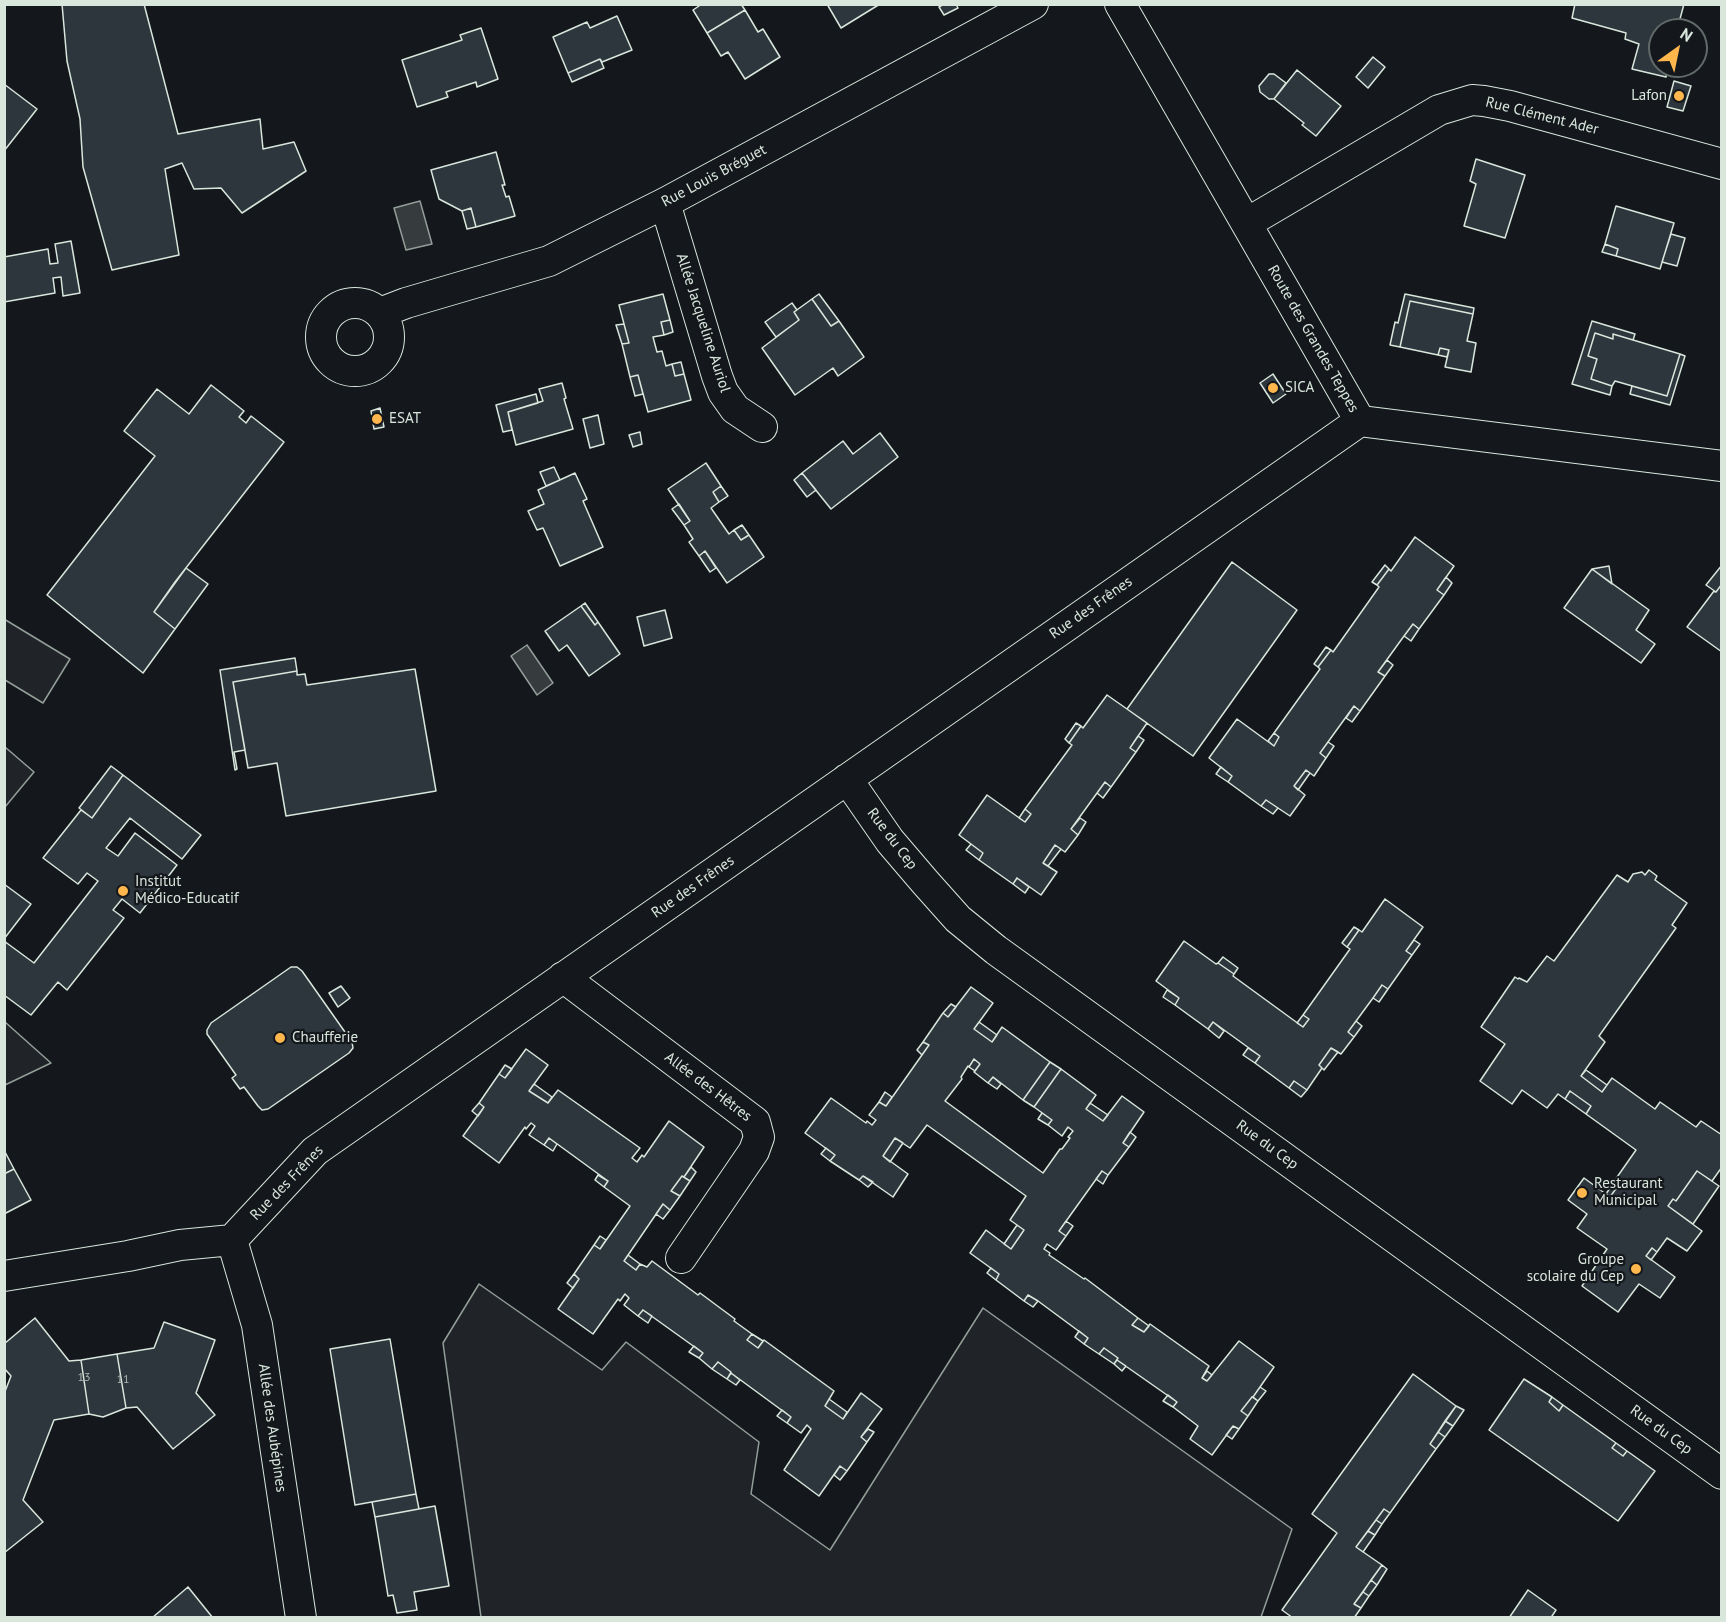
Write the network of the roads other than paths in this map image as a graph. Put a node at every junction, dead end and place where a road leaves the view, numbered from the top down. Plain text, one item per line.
1 (1033, 4) edge
2 (1120, 4) edge
3 (1722, 164) edge
4 (665, 203) junction
5 (1247, 223) junction
6 (380, 313) dead end
7 (1360, 421) junction
8 (762, 427) dead end
9 (1722, 466) edge
10 (847, 779) junction
11 (563, 977) junction
12 (232, 1240) junction
13 (681, 1258) dead end
14 (4, 1276) edge
15 (1722, 1474) edge
16 (301, 1617) edge

1 - 4 street, Rue Louis Bréguet
2 - 5 street, Route des Grandes Teppes
3 - 5 street, Rue Clément Ader
4 - 6 street, Rue Louis Bréguet
4 - 8 street, Allée Jacqueline Auriol
5 - 7 street, Route des Grandes Teppes
7 - 9 street, Route des Grandes Teppes
7 - 10 street, Rue des Frênes
10 - 11 street, Rue des Frênes
10 - 15 street, Rue du Cep
11 - 12 street, Rue des Frênes
11 - 13 street, Allée des Hêtres
12 - 14 street
12 - 16 street, Allée des Aubépines

